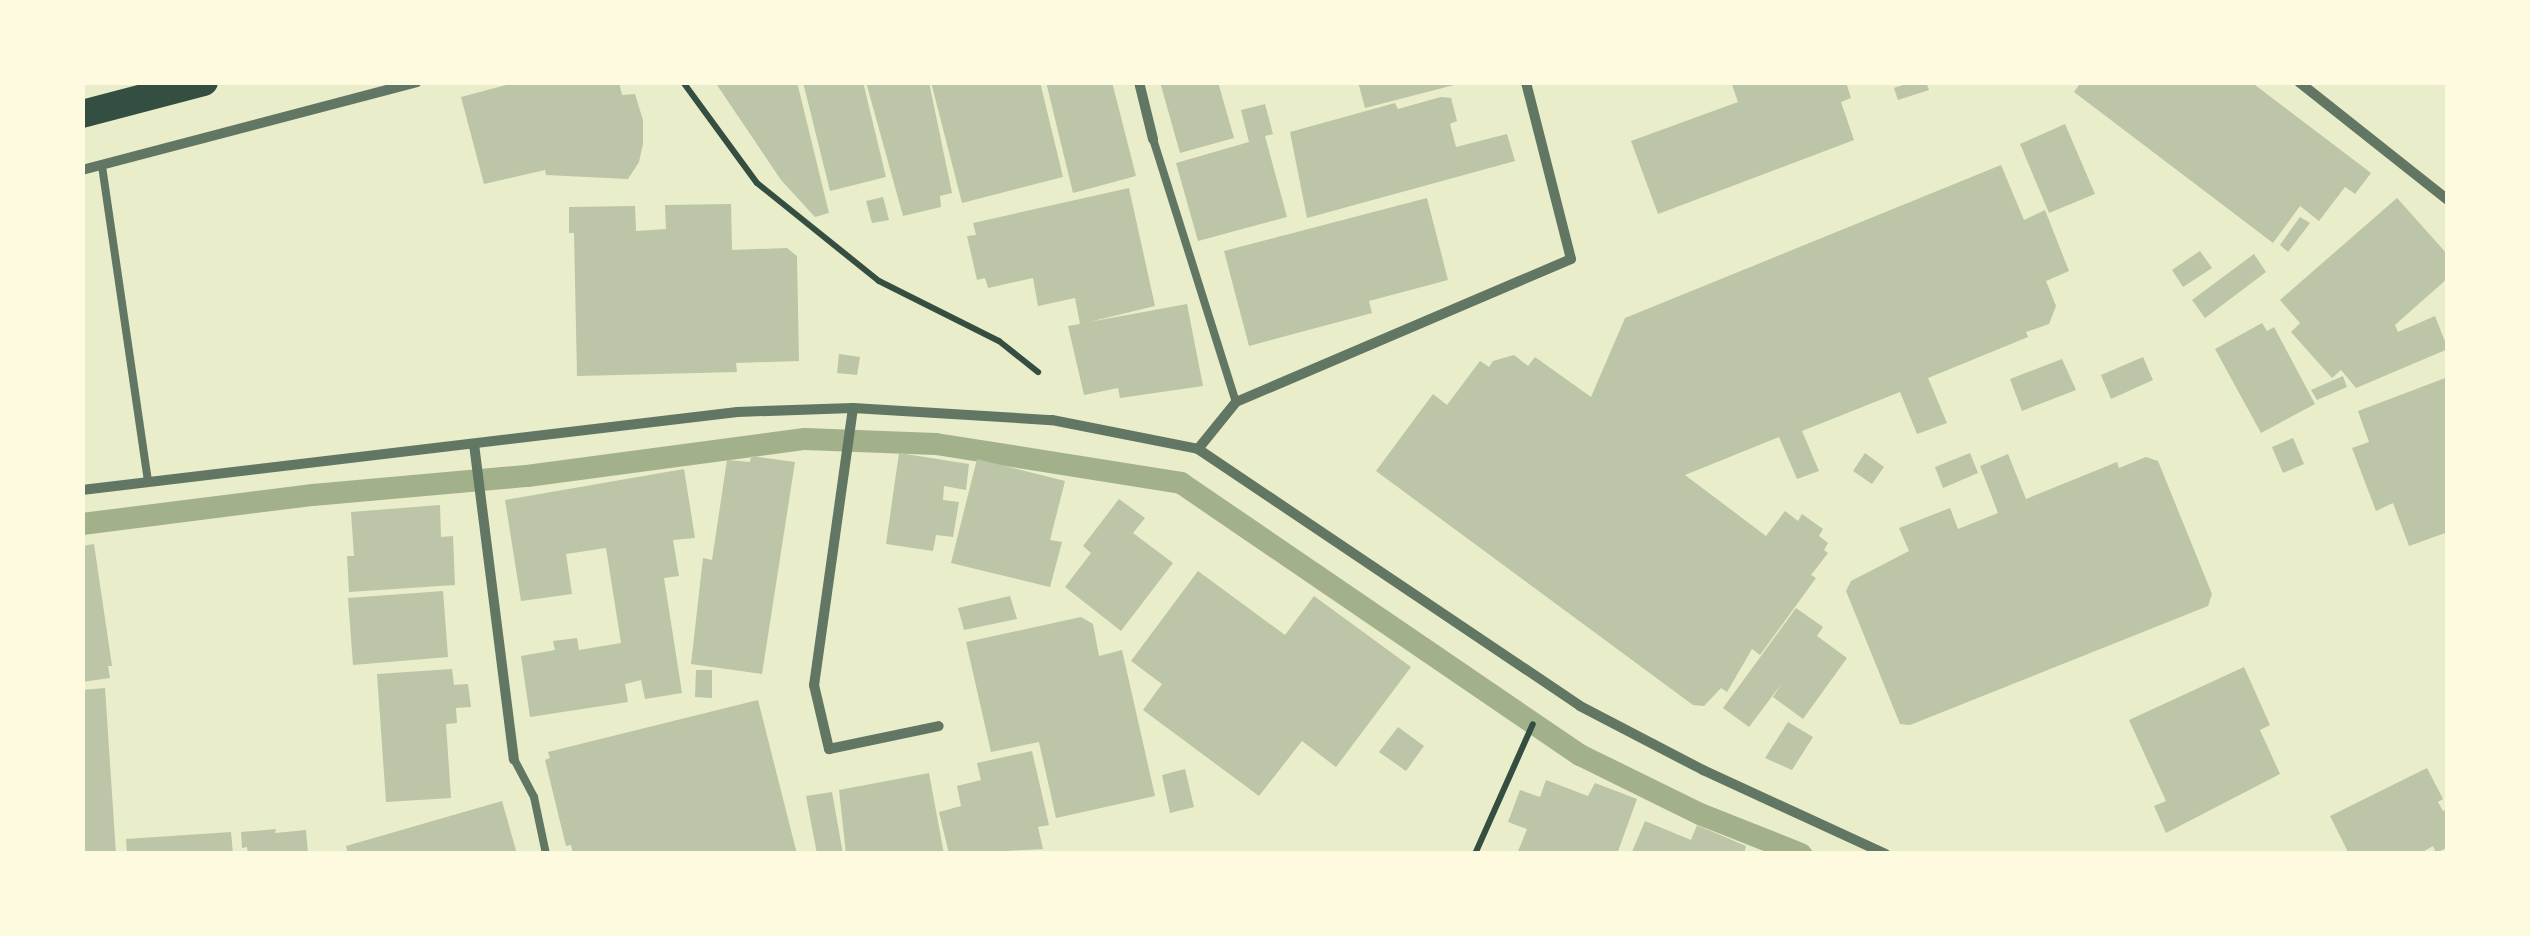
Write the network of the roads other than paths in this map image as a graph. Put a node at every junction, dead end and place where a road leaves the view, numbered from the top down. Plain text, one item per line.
1 (204, 82) edge
2 (417, 82) edge
3 (1139, 82) edge
4 (1526, 82) edge
5 (2298, 82) edge
6 (82, 114) edge
7 (1152, 138) joint
8 (102, 166) junction
9 (82, 170) edge
10 (2448, 200) edge
11 (1236, 402) junction
12 (852, 408) junction
13 (474, 444) junction
14 (1198, 449) junction
15 (148, 482) junction
16 (82, 490) edge
17 (940, 726) dead end
18 (514, 759) joint
19 (546, 854) edge
20 (1886, 854) edge

1 - 6 highway
2 - 8 street
3 - 7 street
4 - 11 street
5 - 10 street
7 - 11 lane
8 - 9 street
8 - 15 lane
11 - 14 street
12 - 13 street
12 - 14 street
12 - 17 street
13 - 15 street
13 - 18 street
14 - 20 street
15 - 16 street
18 - 19 lane

